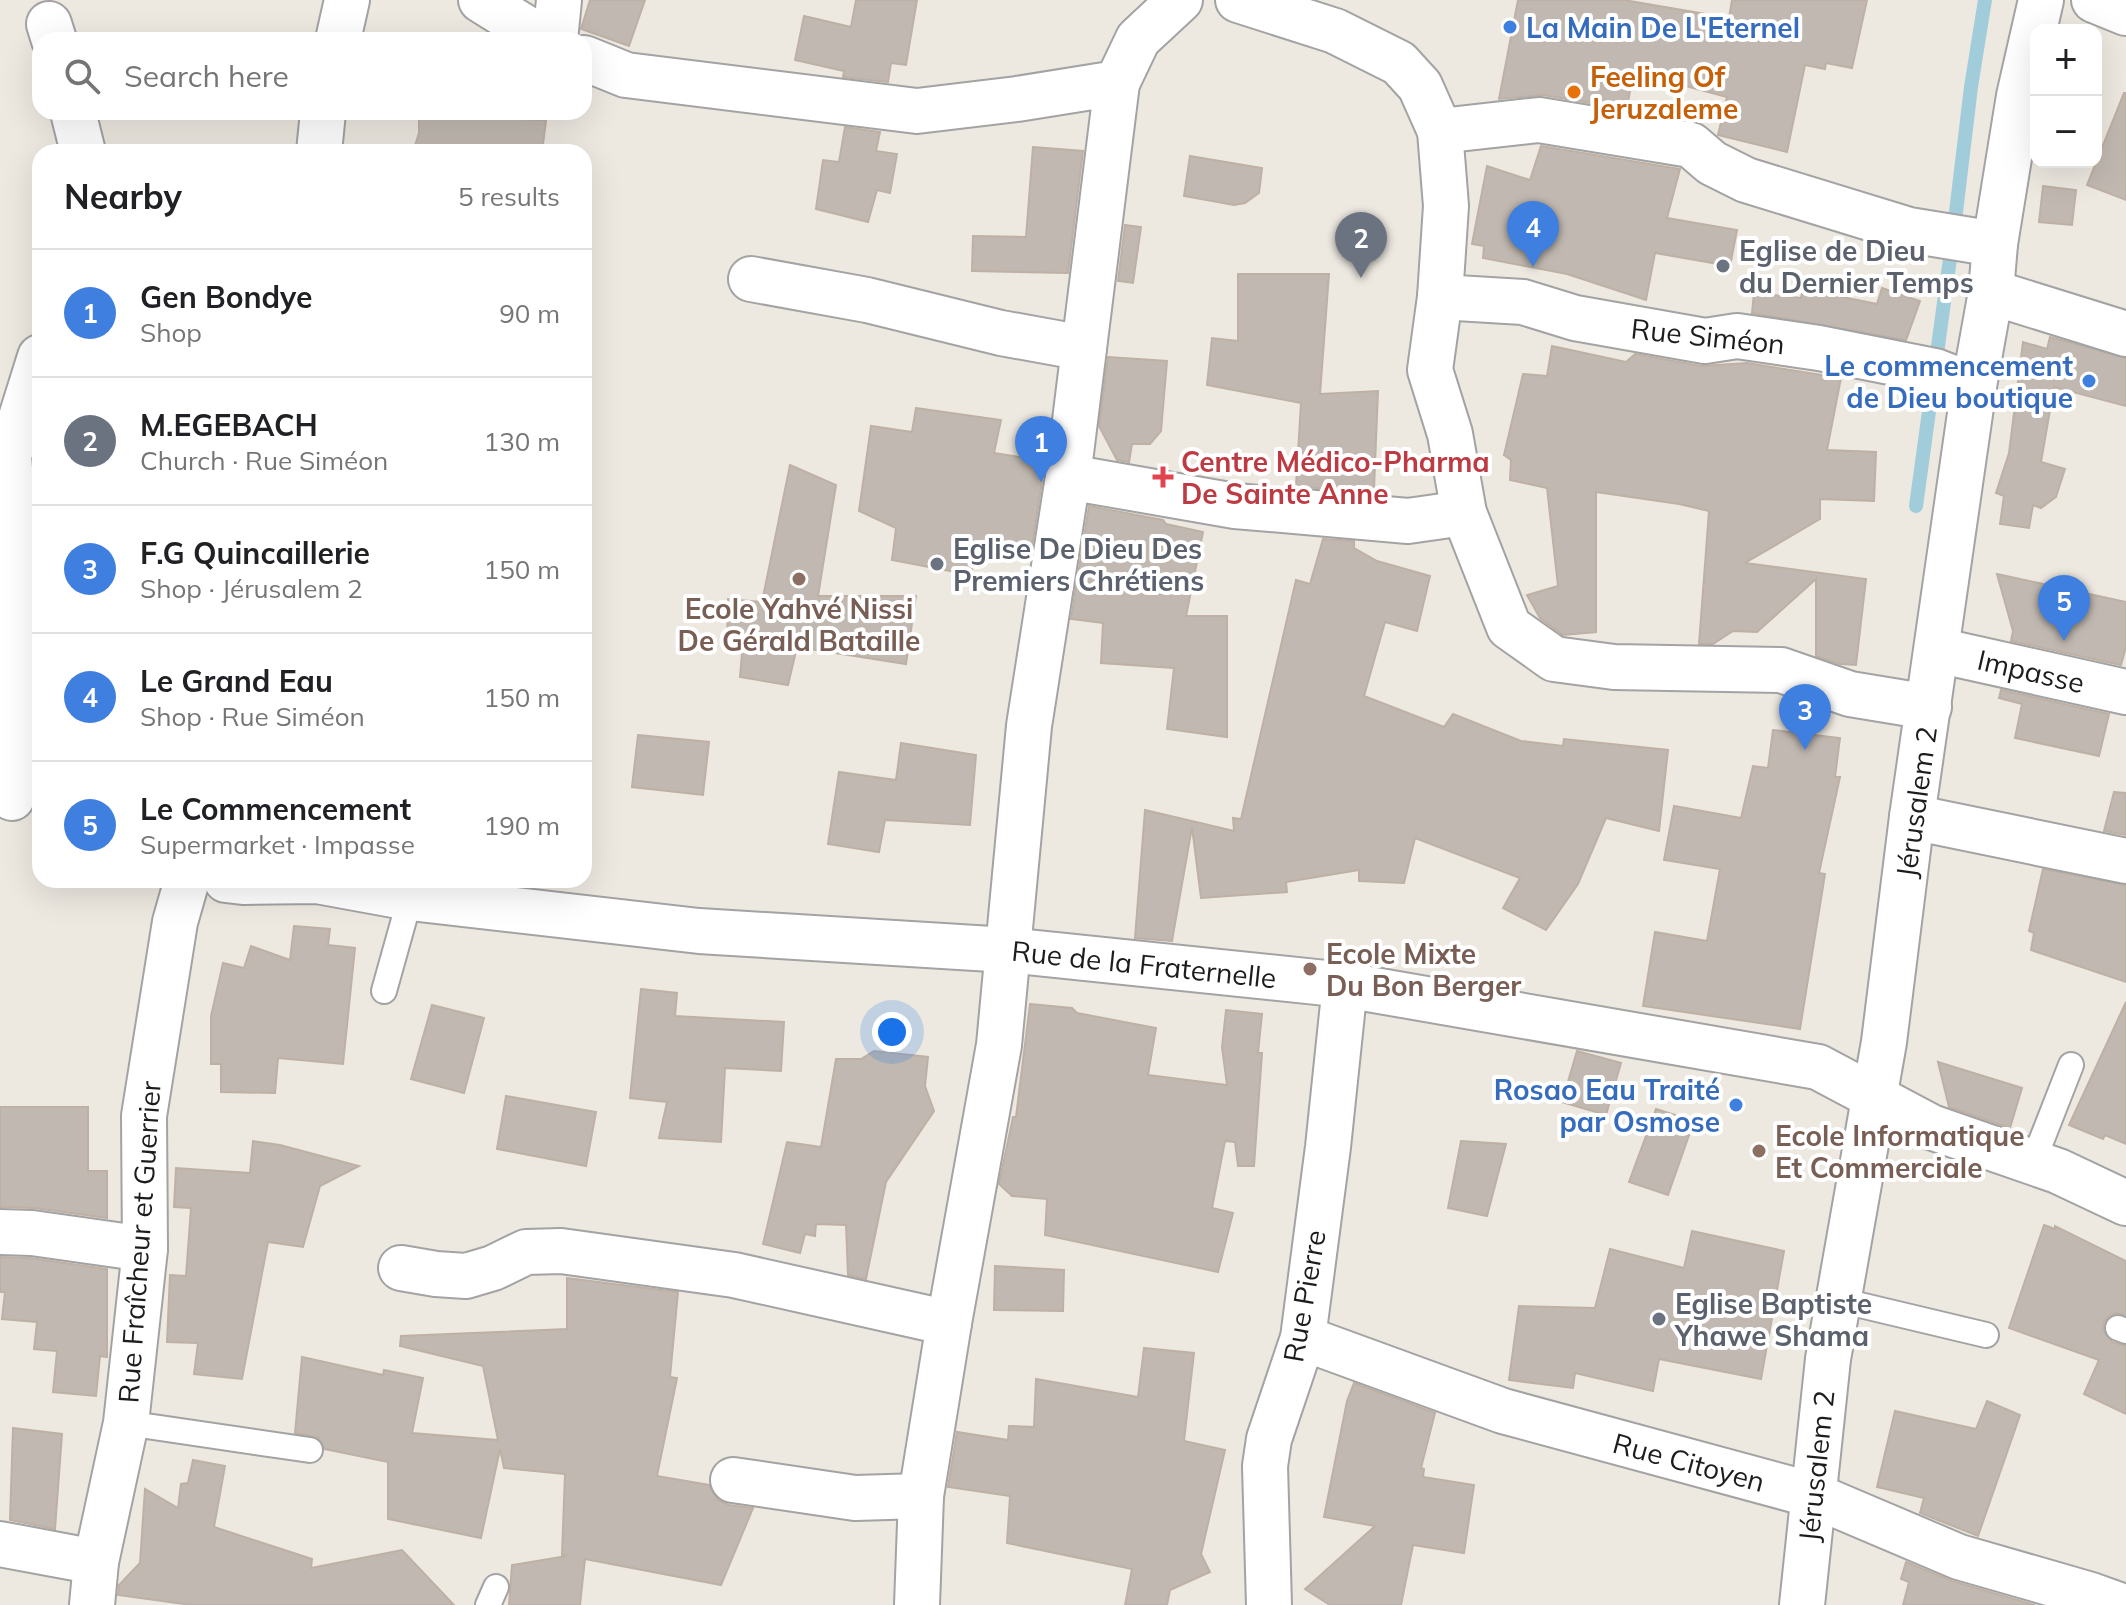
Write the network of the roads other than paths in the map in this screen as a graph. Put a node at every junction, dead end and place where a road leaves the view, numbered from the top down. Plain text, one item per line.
1 (347, 0) edge
2 (481, 0) edge
3 (559, 0) edge
4 (1238, 0) edge
5 (2041, 0) edge
6 (2094, 0) edge
7 (1164, 5) edge
8 (2126, 13) edge
9 (340, 32) edge
10 (532, 32) edge
11 (556, 32) edge
12 (592, 61) edge
13 (1117, 83) junction
14 (75, 120) edge
15 (322, 120) edge
16 (1440, 131) junction
17 (81, 144) edge
18 (320, 144) edge
19 (1995, 244) junction
20 (751, 279) dead end
21 (1991, 292) junction
22 (1440, 297) junction
23 (2126, 334) edge
24 (1084, 348) junction
25 (32, 383) edge
26 (1974, 386) junction
27 (1068, 477) junction
28 (1464, 513) junction
29 (1937, 650) junction
30 (2126, 692) edge
31 (1929, 707) junction
32 (17, 802) edge
33 (1912, 817) junction
34 (2126, 861) edge
35 (185, 888) edge
36 (355, 888) edge
37 (410, 898) junction
38 (1008, 950) junction
39 (1345, 985) junction
40 (384, 991) dead end
41 (2071, 1065) dead end
42 (1875, 1096) junction
43 (2033, 1162) junction
44 (2126, 1203) edge
45 (0, 1232) edge
46 (145, 1249) junction
47 (401, 1268) dead end
48 (1839, 1300) junction
49 (949, 1323) junction
50 (1986, 1335) dead end
51 (1303, 1338) junction
52 (126, 1423) junction
53 (310, 1450) dead end
54 (733, 1480) dead end
55 (1813, 1495) junction
56 (921, 1496) junction
57 (0, 1544) edge
58 (96, 1562) junction
59 (92, 1605) edge
60 (917, 1605) edge
61 (1269, 1605) edge
62 (1802, 1605) edge
63 (2119, 1605) edge

1 - 9 street
2 - 10 street
3 - 11 street
4 - 16 street
5 - 19 street, Jérusalem 2
6 - 8 street
7 - 13 street
12 - 13 street
13 - 24 street
14 - 17 street
15 - 18 street
16 - 19 street
16 - 22 street
19 - 21 street, Jérusalem 2
20 - 24 street
21 - 23 street
21 - 26 street, Jérusalem 2
22 - 26 street, Rue Siméon
22 - 28 street
24 - 27 street
25 - 32 street
26 - 29 street, Jérusalem 2
27 - 28 street
27 - 38 street
28 - 31 street
29 - 30 street, Impasse
29 - 31 street, Jérusalem 2
31 - 33 street, Jérusalem 2
33 - 34 street
33 - 42 street, Jérusalem 2
35 - 46 street, Rue Fraîcheur et Guerrier
36 - 37 street, Rue de la Fraternelle
37 - 38 street, Rue de la Fraternelle
37 - 40 lane
38 - 39 street, Rue de la Fraternelle
38 - 49 street
39 - 42 street, Rue de la Fraternelle
39 - 51 street, Rue Pierre
41 - 43 lane
42 - 43 street, Rue de la Fraternelle
42 - 48 street, Jérusalem 2
43 - 44 street, Rue de la Fraternelle
45 - 46 street
46 - 52 street, Rue Fraîcheur et Guerrier
47 - 49 street
48 - 50 lane
48 - 55 street, Jérusalem 2
49 - 56 street
51 - 55 street, Rue Citoyen
51 - 61 street, Rue Pierre
52 - 53 lane
52 - 58 street, Rue Fraîcheur et Guerrier
54 - 56 street
55 - 62 street, Jérusalem 2
55 - 63 street, Rue Citoyen
56 - 60 street
57 - 58 street
58 - 59 street, Rue Fraîcheur et Guerrier

